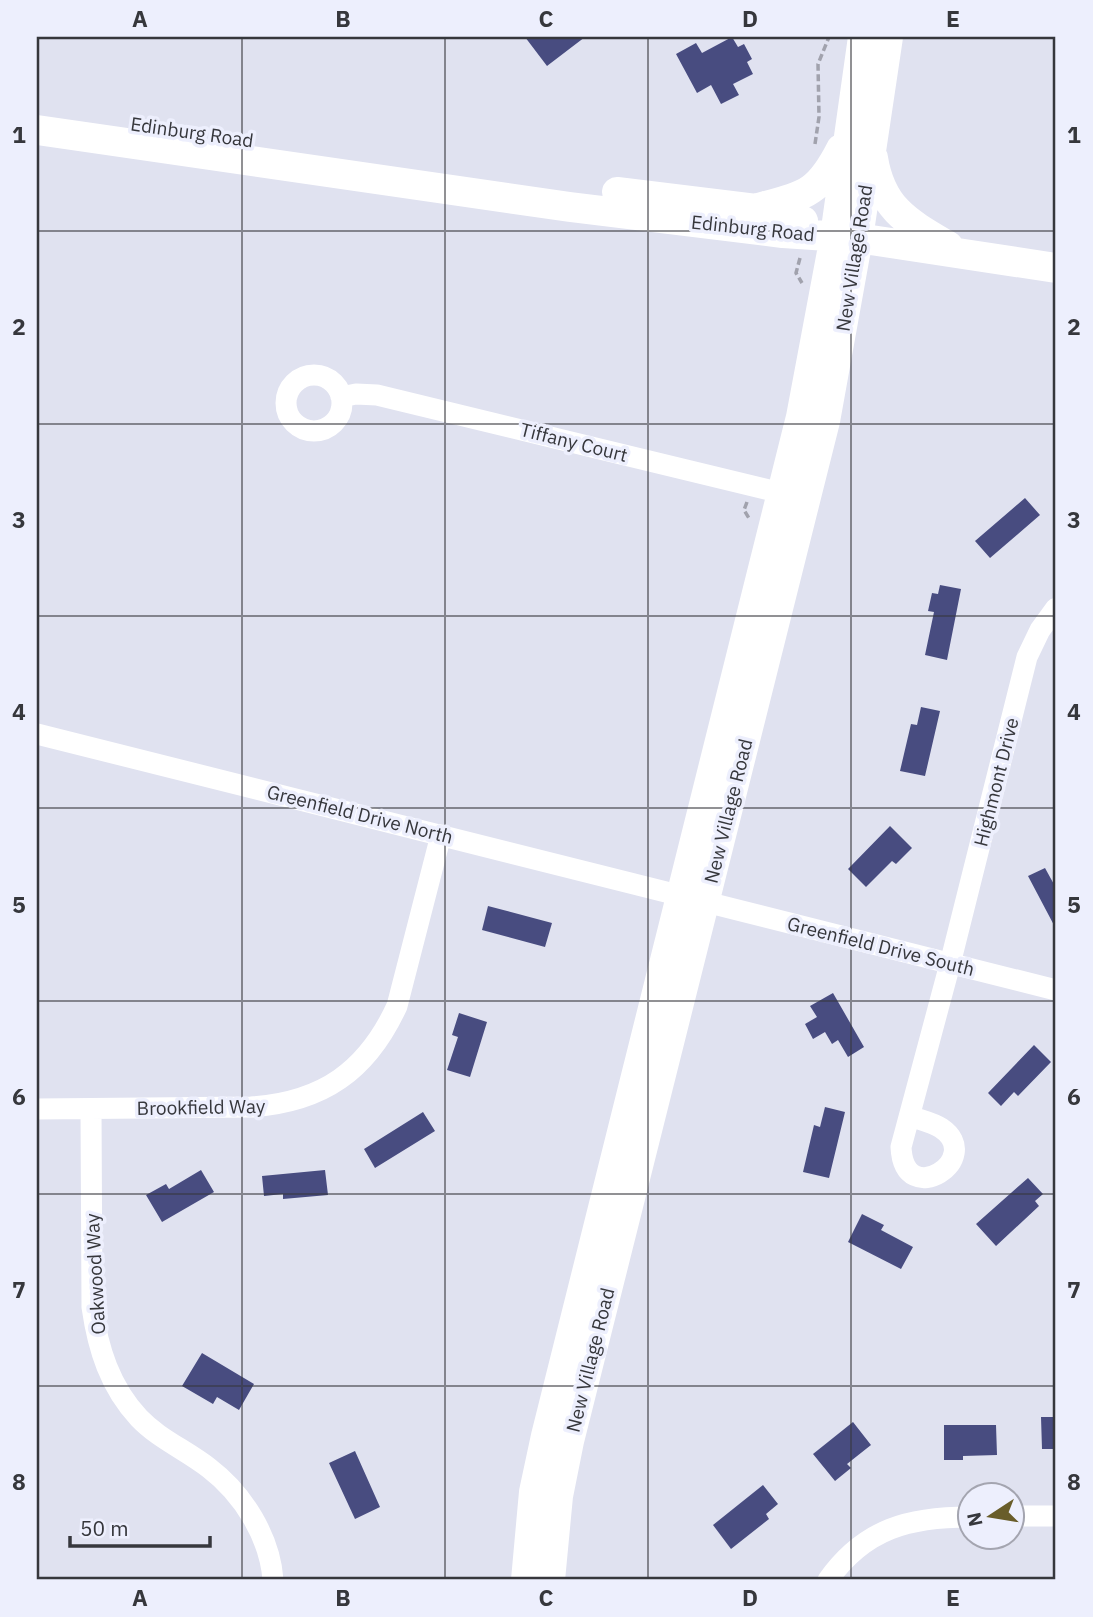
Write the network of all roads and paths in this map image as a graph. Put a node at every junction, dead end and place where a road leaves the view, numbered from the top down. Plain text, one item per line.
1 (863, 37) edge
2 (888, 37) edge
3 (37, 109) edge
4 (37, 130) edge
5 (861, 137) junction
6 (757, 209) junction
7 (846, 237) junction
8 (957, 252) junction
9 (1056, 268) edge
10 (341, 397) dead end
11 (794, 496) junction
12 (1056, 608) edge
13 (37, 733) edge
14 (441, 835) junction
15 (694, 898) junction
16 (950, 964) junction
17 (1056, 990) edge
18 (37, 1109) edge
19 (91, 1109) junction
20 (910, 1116) dead end
21 (1026, 1516) edge
22 (1056, 1516) edge
23 (956, 1517) edge
24 (273, 1580) edge
25 (526, 1580) edge
26 (550, 1580) edge
27 (828, 1580) edge

1 - 5 main road, New Village Road
2 - 5 main road, New Village Road
3 - 6 main road, Edinburg Road
4 - 7 main road, Edinburg Road
5 - 6 main road
5 - 7 main road, New Village Road
5 - 8 main road
6 - 7 main road, Edinburg Road
7 - 8 main road, Edinburg Road
7 - 11 main road, New Village Road
8 - 9 main road, Edinburg Road
10 - 11 street, Tiffany Court
11 - 15 main road, New Village Road
12 - 16 street, Highmont Drive
13 - 14 street, Greenfield Drive North
14 - 15 street, Greenfield Drive North
14 - 19 street, Brookfield Way
15 - 16 street, Greenfield Drive South
15 - 25 main road, New Village Road
15 - 26 main road, New Village Road
16 - 17 street, Greenfield Drive South
16 - 20 street, Highmont Drive
18 - 19 street, Brookfield Way
19 - 24 street, Oakwood Way
21 - 22 street
23 - 27 street

